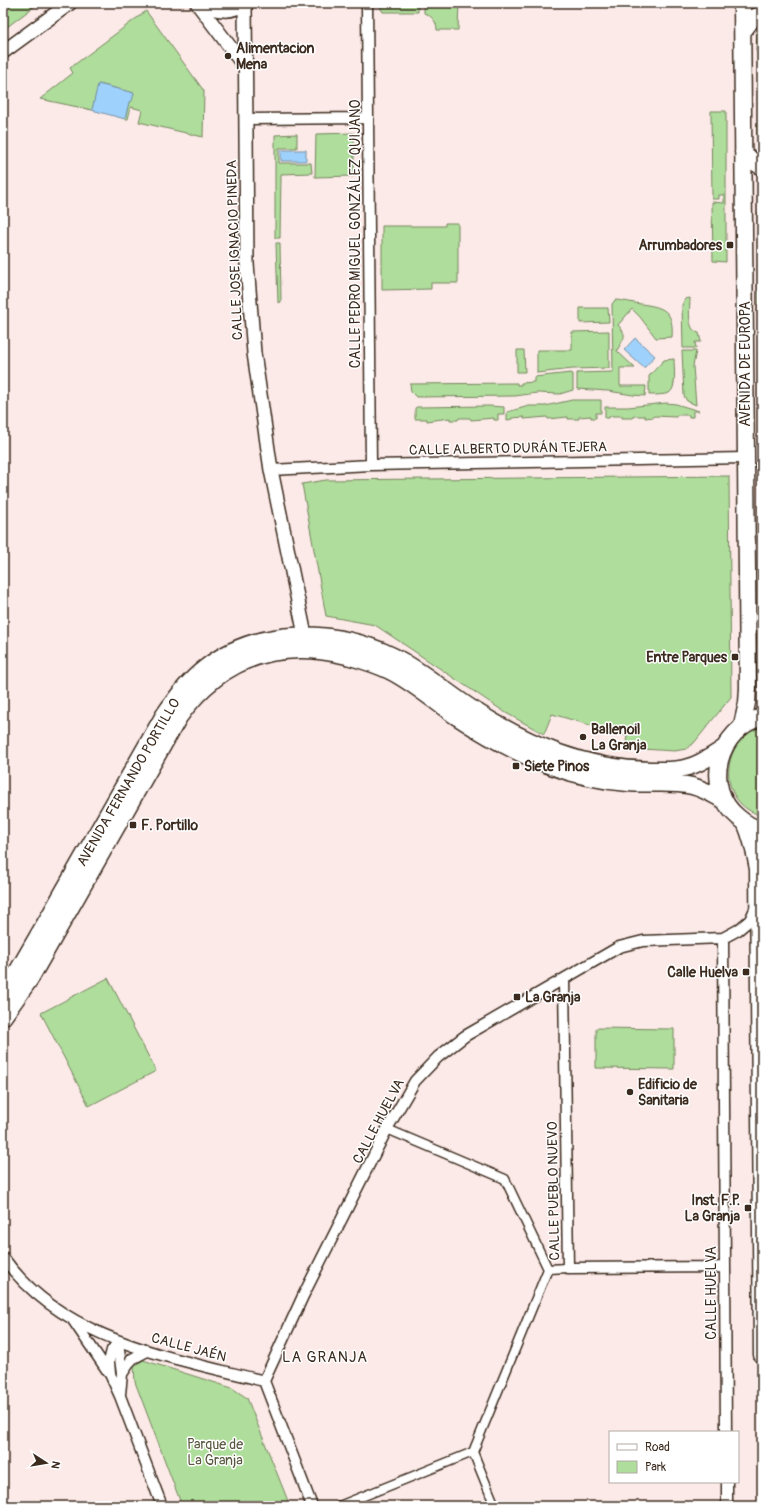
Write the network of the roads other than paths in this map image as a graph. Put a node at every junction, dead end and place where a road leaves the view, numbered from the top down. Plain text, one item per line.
1 (70, 3) edge
2 (197, 3) edge
3 (202, 3) edge
4 (244, 3) edge
5 (367, 3) edge
6 (742, 3) edge
7 (762, 14) edge
8 (742, 31) junction
9 (3, 52) edge
10 (245, 67) junction
11 (368, 118) junction
12 (245, 119) junction
13 (743, 152) junction
14 (762, 167) edge
15 (745, 458) junction
16 (370, 465) junction
17 (271, 470) junction
18 (305, 635) junction
19 (762, 717) edge
20 (742, 725) junction
21 (724, 748) junction
22 (725, 801) junction
23 (745, 822) junction
24 (762, 830) edge
25 (758, 904) junction
26 (723, 938) junction
27 (564, 980) junction
28 (3, 994) edge
29 (3, 1017) edge
30 (387, 1129) junction
31 (3, 1257) edge
32 (725, 1267) junction
33 (548, 1268) junction
34 (568, 1268) junction
35 (70, 1317) junction
36 (118, 1342) junction
37 (147, 1351) junction
38 (762, 1355) edge
39 (110, 1374) junction
40 (122, 1374) junction
41 (264, 1381) junction
42 (120, 1396) junction
43 (726, 1431) edge
44 (473, 1452) junction
45 (727, 1483) edge
46 (728, 1504) edge
47 (162, 1506) edge
48 (312, 1506) edge
49 (339, 1506) edge
50 (495, 1506) edge

1 - 9 street
2 - 10 street
3 - 4 street
4 - 10 street, CALLE JOSE IGNACIO PINEDA
5 - 11 street, CALLE PEDRO MIGUEL GONZÁLEZ QUIJANO
6 - 8 main road, AVENIDA DE EUROPA
7 - 8 main road
8 - 13 main road, AVENIDA DE EUROPA
10 - 12 street, CALLE JOSE IGNACIO PINEDA
11 - 12 street
11 - 16 street, CALLE PEDRO MIGUEL GONZÁLEZ QUIJANO
12 - 17 street, CALLE JOSE IGNACIO PINEDA
13 - 14 main road
13 - 15 main road, AVENIDA DE EUROPA
15 - 16 street, CALLE ALBERTO DURÁN TEJERA
15 - 20 main road, AVENIDA DE EUROPA
16 - 17 street, CALLE ALBERTO DURÁN TEJERA
17 - 18 street, CALLE JOSE IGNACIO PINEDA
18 - 21 main road, AVENIDA FERNANDO PORTILLO
18 - 28 main road, AVENIDA FERNANDO PORTILLO
19 - 20 main road, AVENIDA DE EUROPA
20 - 21 main road, AVENIDA DE EUROPA
21 - 22 main road, AVENIDA DE EUROPA
22 - 23 main road, AVENIDA DE EUROPA
22 - 29 main road, AVENIDA FERNANDO PORTILLO
23 - 24 main road, AVENIDA DE EUROPA
23 - 25 main road
25 - 26 street, CALLE HUELVA
25 - 38 main road
26 - 27 street, CALLE HUELVA
26 - 32 street, CALLE HUELVA
27 - 30 street, CALLE HUELVA
27 - 34 street, CALLE PUEBLO NUEVO
30 - 33 street
30 - 41 street, CALLE HUELVA
31 - 35 street, CALLE JAÉN
32 - 34 street, CALLE PUEBLO NUEVO
32 - 43 street, CALLE HUELVA
33 - 34 street
33 - 44 street
35 - 36 street, CALLE JAÉN
35 - 39 street
36 - 37 street, CALLE JAÉN
36 - 39 street
36 - 40 street
37 - 40 street
37 - 41 street, CALLE JAÉN
39 - 42 street
40 - 42 street
41 - 48 street
42 - 47 street
44 - 49 street
44 - 50 street
45 - 46 street

